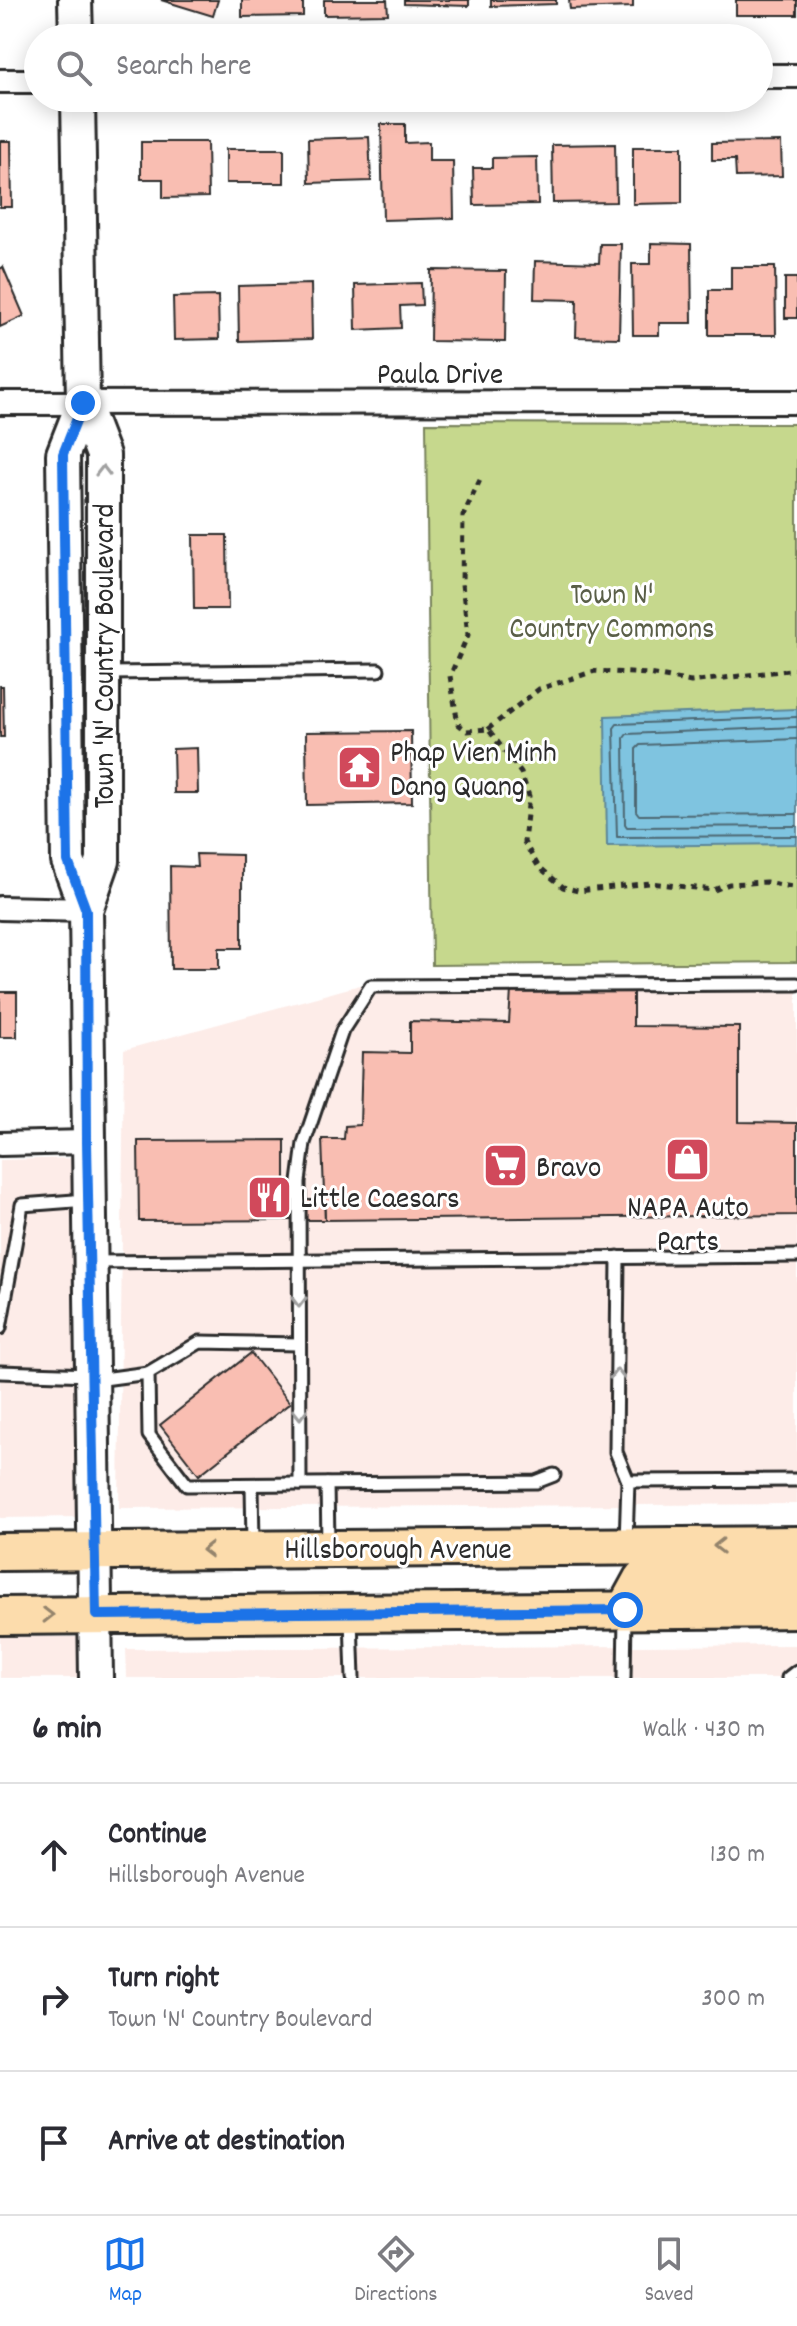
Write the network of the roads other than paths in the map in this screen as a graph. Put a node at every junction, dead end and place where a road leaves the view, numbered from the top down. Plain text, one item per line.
1 (75, 0) edge
2 (76, 24) edge
3 (773, 76) edge
4 (797, 76) edge
5 (0, 81) edge
6 (24, 81) edge
7 (78, 112) edge
8 (797, 402) edge
9 (0, 403) edge
10 (83, 403) junction
11 (378, 670) dead end
12 (102, 673) junction
13 (0, 908) edge
14 (86, 910) junction
15 (797, 984) edge
16 (87, 1142) junction
17 (0, 1144) edge
18 (88, 1200) junction
19 (797, 1256) edge
20 (618, 1257) junction
21 (299, 1260) junction
22 (89, 1262) junction
23 (0, 1328) edge
24 (299, 1344) junction
25 (0, 1372) edge
26 (148, 1373) junction
27 (92, 1378) junction
28 (554, 1475) dead end
29 (797, 1480) edge
30 (628, 1481) junction
31 (300, 1484) junction
32 (327, 1484) junction
33 (252, 1485) junction
34 (797, 1545) edge
35 (626, 1547) junction
36 (253, 1549) junction
37 (328, 1549) junction
38 (95, 1551) junction
39 (0, 1552) edge
40 (797, 1574) edge
41 (797, 1609) edge
42 (625, 1610) junction
43 (351, 1612) junction
44 (96, 1615) junction
45 (0, 1616) edge
46 (797, 1671) edge
47 (96, 1678) edge
48 (353, 1678) edge
49 (624, 1678) edge
50 (788, 1678) edge

1 - 2 street
3 - 4 street
5 - 6 street
7 - 10 street, Town 'N' Country Boulevard
8 - 10 street, Paula Drive
9 - 10 street, Paula Drive
12 -> 10 street, Town 'N' Country Boulevard
10 - 14 street, Town 'N' Country Boulevard
11 - 12 lane
12 - 14 street, Town 'N' Country Boulevard
13 - 14 street
14 - 16 street, Town 'N' Country Boulevard
15 - 21 lane
16 - 17 street
16 - 18 street, Town 'N' Country Boulevard
18 - 22 street, Town 'N' Country Boulevard
18 - 23 lane
19 - 20 lane
20 - 21 lane
30 -> 20 lane
21 - 22 lane
21 -> 24 lane
22 - 27 street, Town 'N' Country Boulevard
24 - 26 lane
24 -> 31 lane
25 - 27 lane
26 - 27 lane
26 - 33 lane
27 - 38 street, Town 'N' Country Boulevard
28 - 32 lane
29 - 30 lane
30 - 35 lane
31 - 32 lane
31 - 33 lane
32 - 37 lane
33 - 36 lane
34 -> 35 main road, Hillsborough Avenue
35 - 37 main road, Hillsborough Avenue
36 - 37 main road, Hillsborough Avenue
36 -> 38 main road, Hillsborough Avenue
38 - 39 main road, Hillsborough Avenue
38 - 44 street, Town 'N' Country Boulevard
40 - 42 main road
41 - 42 main road
42 - 43 main road
42 - 49 lane
43 - 44 main road
43 - 48 lane
45 -> 44 main road
44 - 47 street, Town 'N' Country Boulevard
46 - 50 lane

